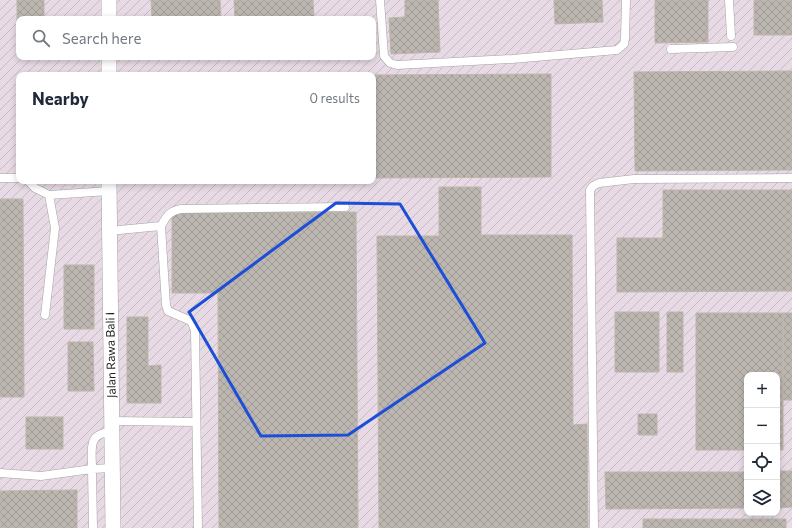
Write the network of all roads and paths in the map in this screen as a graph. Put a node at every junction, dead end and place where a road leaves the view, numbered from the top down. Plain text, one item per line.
1 (109, 0) edge
2 (380, 0) edge
3 (626, 0) edge
4 (729, 0) edge
5 (109, 16) edge
6 (731, 36) dead end
7 (734, 47) dead end
8 (671, 49) dead end
9 (109, 60) edge
10 (109, 72) edge
11 (0, 178) edge
12 (16, 178) edge
13 (792, 178) edge
14 (31, 184) edge
15 (109, 186) edge
16 (49, 195) junction
17 (345, 207) dead end
18 (161, 226) junction
19 (109, 231) junction
20 (45, 315) dead end
21 (196, 422) junction
22 (111, 426) junction
23 (112, 468) junction
24 (92, 469) junction
25 (0, 473) edge
26 (93, 528) edge
27 (113, 528) edge
28 (198, 528) edge
29 (594, 528) edge

1 - 5 street
2 - 3 lane
4 - 6 lane
7 - 8 lane
9 - 10 street
11 - 12 lane
13 - 29 lane
14 - 16 lane
15 - 16 lane
15 - 19 street, Jalan Rawa Bali I
16 - 20 lane
17 - 18 lane
18 - 19 lane
18 - 21 lane
19 - 22 street, Jalan Rawa Bali I
21 - 22 lane
21 - 28 lane
22 - 23 street, Jalan Rawa Bali I
22 - 24 lane
23 - 24 lane
23 - 27 street, Jalan Rawa Bali I
24 - 25 lane
24 - 26 lane

